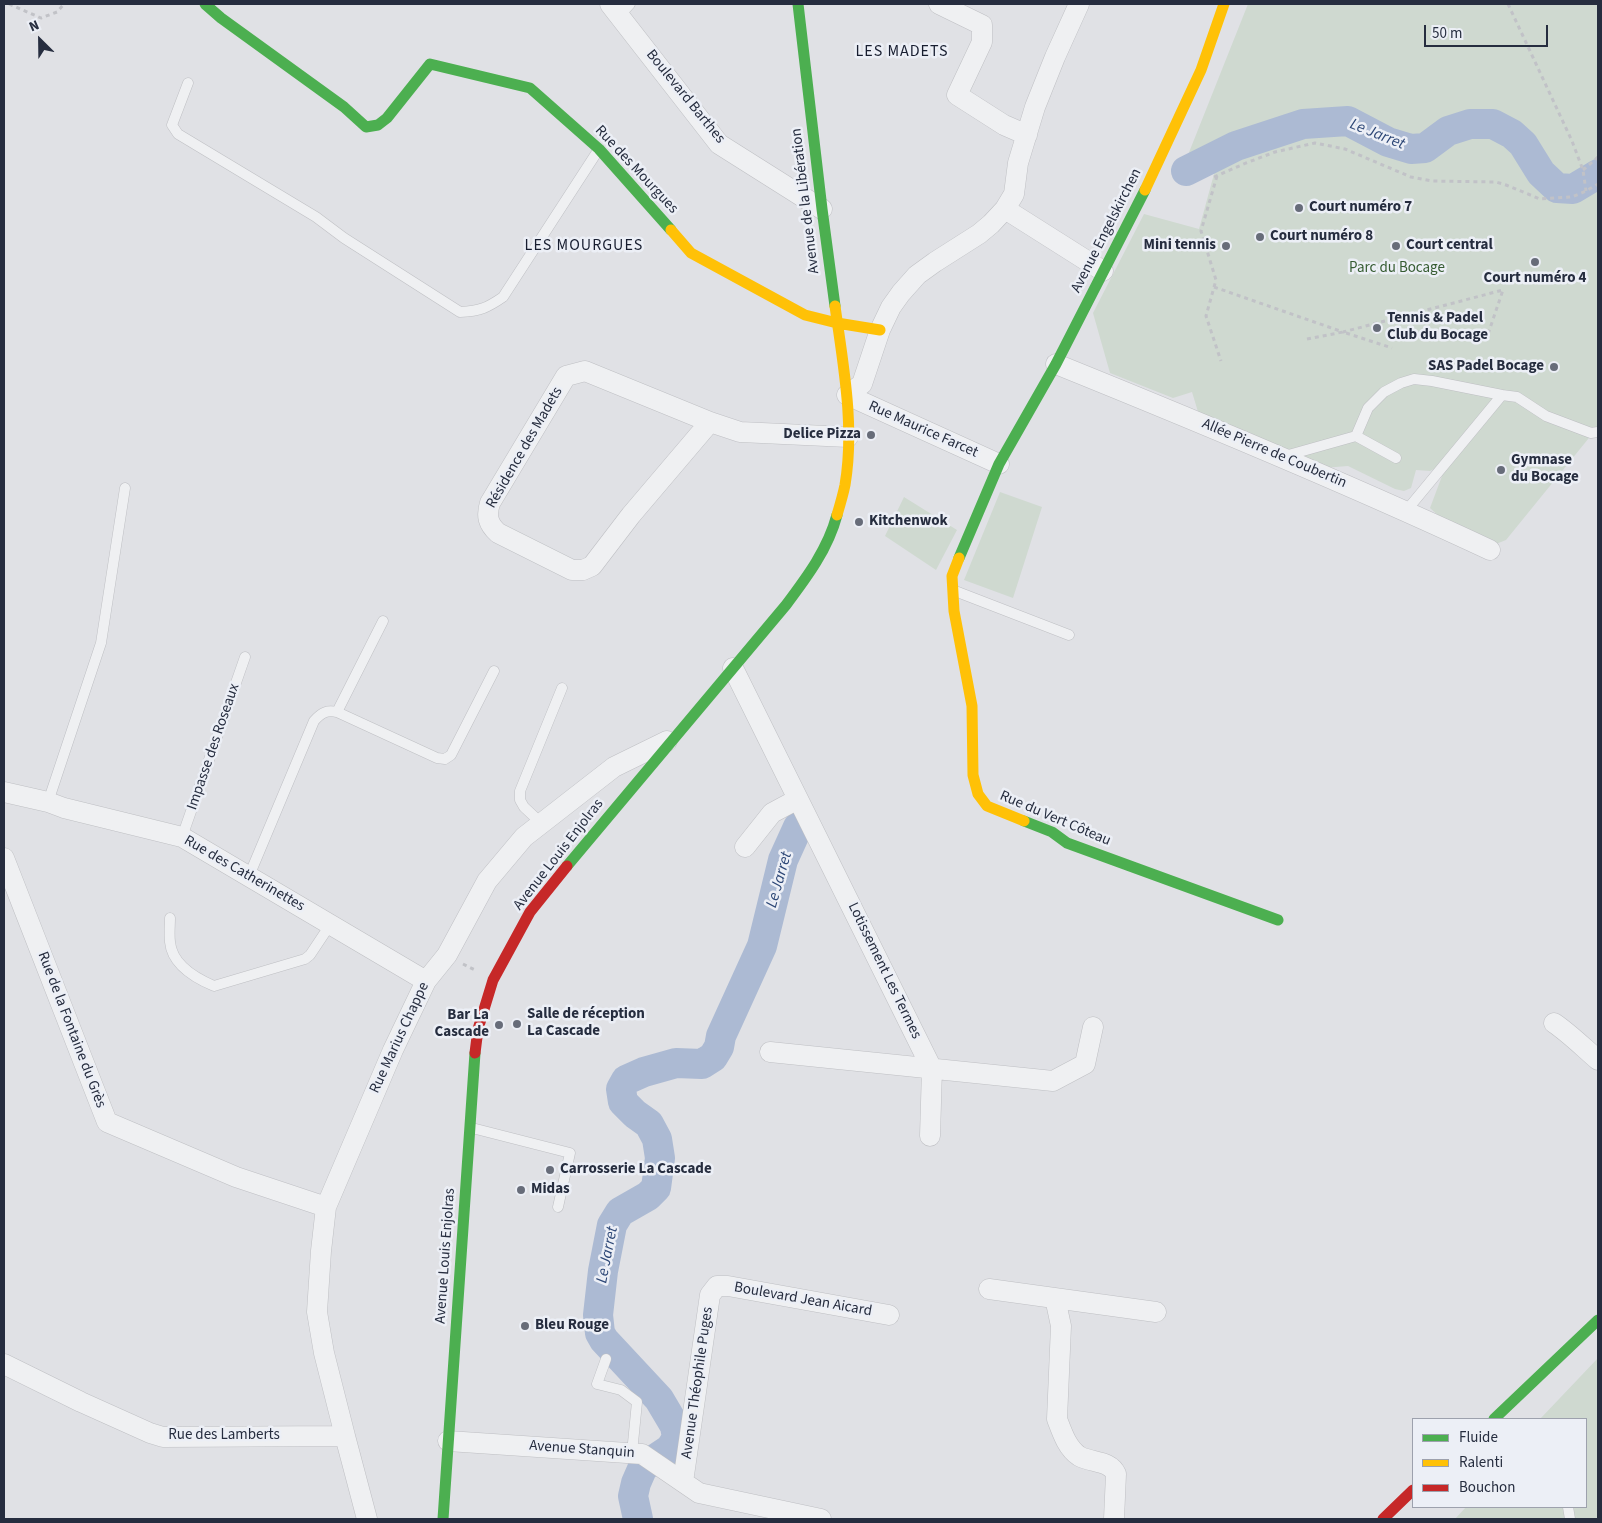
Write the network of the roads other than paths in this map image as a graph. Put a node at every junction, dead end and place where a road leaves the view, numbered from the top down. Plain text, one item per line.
1 (204, 4) edge
2 (798, 4) edge
3 (938, 4) edge
4 (1079, 4) edge
5 (1224, 4) edge
6 (620, 8) edge
7 (188, 83) dead end
8 (1026, 135) junction
9 (599, 148) junction
10 (822, 209) junction
11 (1005, 209) junction
12 (1103, 271) junction
13 (837, 324) junction
14 (880, 330) junction
15 (1056, 364) junction
16 (847, 395) junction
17 (1502, 395) junction
18 (710, 422) junction
19 (1598, 432) edge
20 (1356, 436) junction
21 (848, 437) junction
22 (1282, 457) junction
23 (1396, 458) dead end
24 (1000, 464) junction
25 (125, 488) dead end
26 (1406, 511) junction
27 (1490, 550) dead end
28 (952, 590) junction
29 (383, 621) dead end
30 (1069, 635) dead end
31 (245, 657) dead end
32 (733, 668) junction
33 (494, 671) dead end
34 (562, 688) dead end
35 (337, 712) junction
36 (673, 739) junction
37 (4, 792) edge
38 (798, 798) junction
39 (48, 802) junction
40 (541, 823) junction
41 (182, 837) junction
42 (745, 847) dead end
43 (4, 858) edge
44 (249, 876) junction
45 (170, 918) dead end
46 (1278, 920) dead end
47 (330, 925) junction
48 (426, 981) junction
49 (1554, 1023) dead end
50 (1093, 1027) dead end
51 (770, 1052) dead end
52 (1598, 1060) edge
53 (932, 1069) junction
54 (471, 1128) junction
55 (930, 1136) dead end
56 (558, 1207) dead end
57 (326, 1208) junction
58 (717, 1286) joint
59 (989, 1289) dead end
60 (1055, 1298) junction
61 (1156, 1312) dead end
62 (889, 1315) dead end
63 (1598, 1320) edge
64 (606, 1359) dead end
65 (4, 1364) edge
66 (1495, 1418) edge
67 (345, 1436) junction
68 (448, 1440) junction
69 (634, 1453) junction
70 (683, 1482) junction
71 (1412, 1491) edge
72 (811, 1518) edge
73 (367, 1519) edge
74 (443, 1519) edge
75 (1114, 1519) edge
76 (1383, 1519) edge

1 - 9 street, Rue des Mourgues
2 - 10 street, Avenue de la Libération
3 - 8 street
4 - 8 street
5 - 12 street, Avenue Engelskirchen
6 - 10 street, Boulevard Barthes
7 - 9 lane
8 - 11 street
9 - 13 street, Rue des Mourgues
10 - 13 street, Avenue de la Libération
11 - 12 street
11 - 14 street
12 - 15 street, Avenue Engelskirchen
13 - 14 street, Rue des Mourgues
13 - 16 street, Avenue de la Libération
14 - 16 street
15 - 22 street, Allée Pierre de Coubertin
15 - 24 street, Avenue Engelskirchen
16 - 21 street, Avenue Louis Enjolras
16 - 24 street, Rue Maurice Farcet
17 - 19 lane
17 - 20 lane
17 - 26 lane
18 - 18 street, Résidence des Madets
18 - 21 street, Résidence des Madets
20 - 22 lane
20 - 23 lane
21 - 32 street, Avenue Louis Enjolras
22 - 26 street, Allée Pierre de Coubertin
24 - 28 street, Rue du Vert Côteau
25 - 39 lane
26 - 27 street, Allée Pierre de Coubertin
28 - 30 lane
28 - 46 street, Rue du Vert Côteau
29 - 35 lane
31 - 41 lane, Impasse des Roseaux
32 - 36 street, Avenue Louis Enjolras
32 - 38 street, Lotissement Les Termes
33 - 35 lane
34 - 40 lane
35 - 44 lane
36 - 40 street, Rue Marius Chappe
36 - 54 street, Avenue Louis Enjolras
37 - 39 street, Rue des Catherinettes
38 - 42 street
38 - 53 street, Lotissement Les Termes
39 - 41 street, Rue des Catherinettes
40 - 48 street, Rue Marius Chappe
41 - 44 street, Rue des Catherinettes
43 - 57 street, Rue de la Fontaine du Grès
44 - 47 street, Rue des Catherinettes
45 - 47 lane
47 - 48 street, Rue des Catherinettes
48 - 57 street, Rue Marius Chappe
49 - 52 street
50 - 53 street
51 - 53 street
53 - 55 street, Lotissement Les Termes
54 - 56 lane
54 - 68 street, Avenue Louis Enjolras
57 - 67 street, Rue Marius Chappe
58 - 62 street, Boulevard Jean Aicard
58 - 70 street, Avenue Théophile Puges
59 - 60 street
60 - 61 street
60 - 75 street
63 - 66 street
64 - 69 lane
65 - 67 street, Rue des Lamberts
67 - 73 street
68 - 69 street, Avenue Stanquin
68 - 74 street, Avenue Louis Enjolras
69 - 70 street, Avenue Stanquin
70 - 72 street, Avenue Stanquin
71 - 76 street

